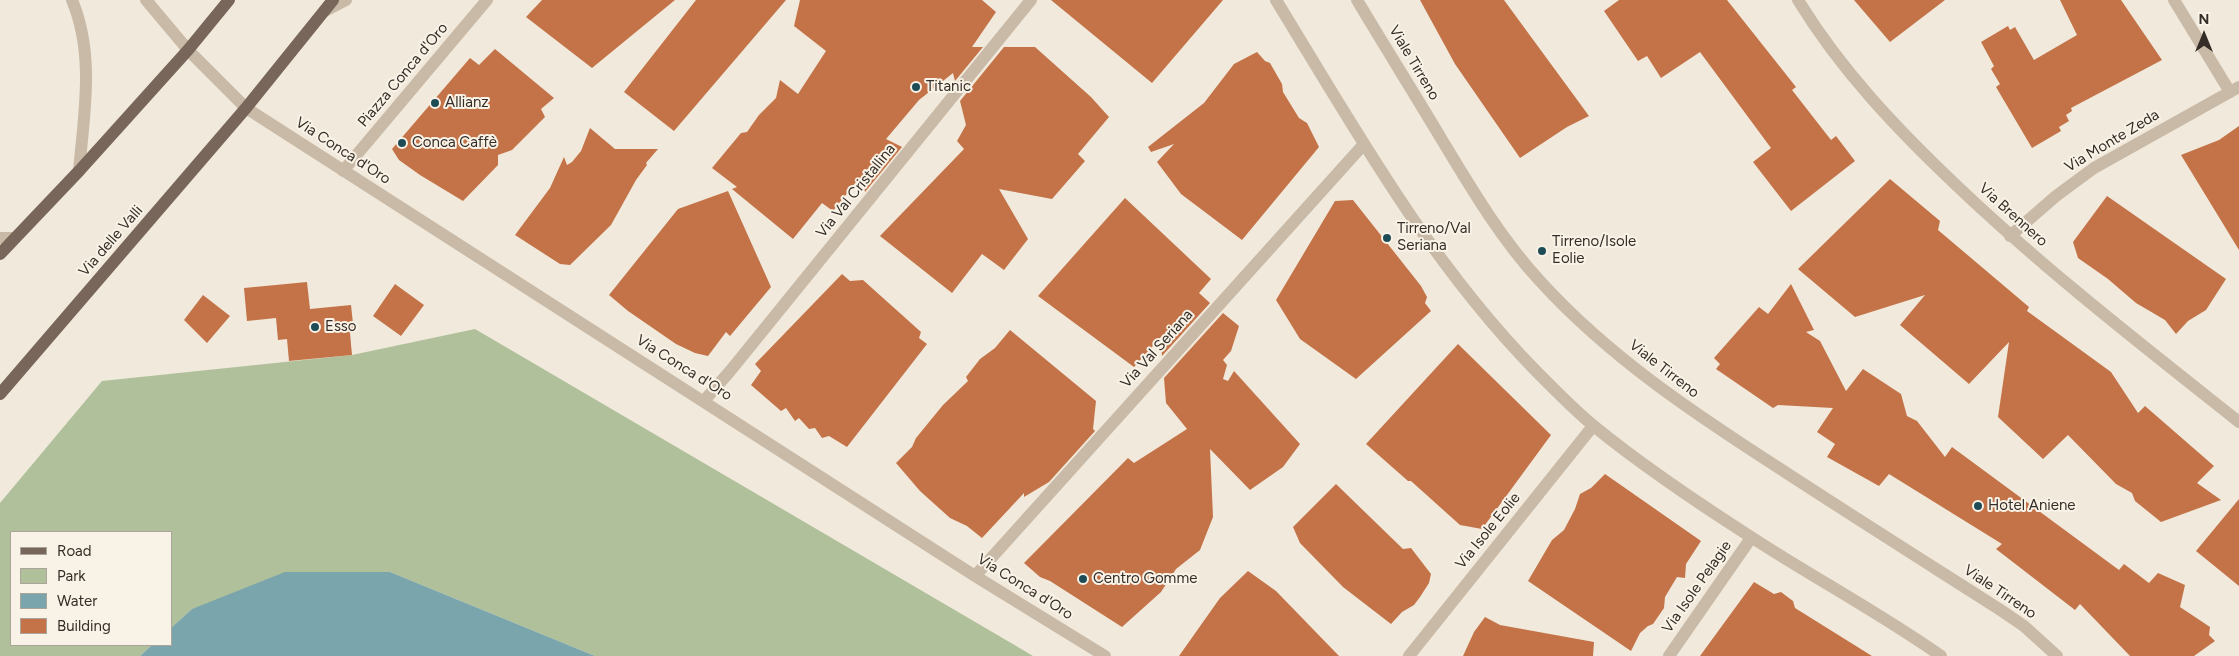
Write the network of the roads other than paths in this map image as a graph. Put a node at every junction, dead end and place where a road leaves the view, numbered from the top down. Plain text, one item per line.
1 (72, 0) edge
2 (146, 0) edge
3 (229, 0) edge
4 (333, 0) edge
5 (346, 0) edge
6 (487, 0) edge
7 (1031, 0) edge
8 (1276, 0) edge
9 (1357, 0) edge
10 (1798, 0) edge
11 (2174, 0) edge
12 (325, 10) junction
13 (188, 50) junction
14 (2234, 89) edge
15 (246, 108) junction
16 (1364, 144) junction
17 (79, 171) junction
18 (343, 171) junction
19 (2010, 236) junction
20 (6, 238) edge
21 (0, 254) edge
22 (0, 394) edge
23 (704, 401) junction
24 (2239, 422) edge
25 (1593, 426) junction
26 (1751, 538) junction
27 (975, 576) junction
28 (1105, 656) edge
29 (1409, 656) edge
30 (1669, 656) edge
31 (1942, 656) edge
32 (2057, 656) edge

1 - 17 street
2 - 13 street
3 - 13 main road
4 - 12 main road
5 - 12 street
6 - 18 street, Piazza Conca d'Oro
7 - 23 street, Via Val Cristallina
8 - 16 street
9 - 32 street, Viale Tirreno
10 - 19 street, Via Brennero
11 - 14 street
12 - 15 main road
13 - 15 street
13 - 17 main road
14 - 19 street, Via Monte Zeda
15 - 18 street, Via Conca d'Oro
15 - 22 main road, Via delle Valli
16 - 25 street
16 - 27 street, Via Val Seriana
17 - 20 main road
18 - 23 street, Via Conca d'Oro
19 - 24 street, Via Brennero
20 - 21 main road
23 - 27 street, Via Conca d'Oro
25 - 26 street
25 - 29 street, Via Isole Eolie
26 - 30 street, Via Isole Pelagie
26 - 31 street
27 - 28 street, Via Conca d'Oro

